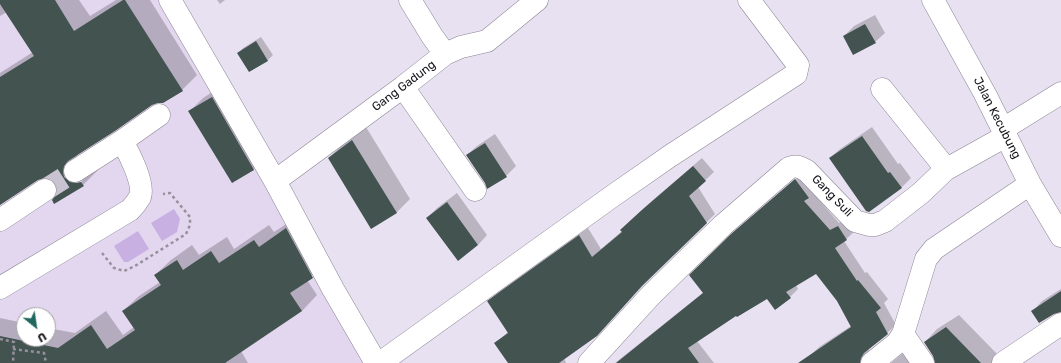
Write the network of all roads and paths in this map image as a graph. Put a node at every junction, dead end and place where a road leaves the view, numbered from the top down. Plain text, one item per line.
1 (170, 0) edge
2 (410, 0) edge
3 (537, 0) edge
4 (749, 0) edge
5 (933, 0) edge
6 (445, 54) junction
7 (403, 87) junction
8 (882, 89) dead end
9 (1061, 93) edge
10 (159, 115) dead end
11 (1005, 133) junction
12 (122, 141) junction
13 (945, 170) junction
14 (75, 171) tunnel mouth
15 (275, 181) junction
16 (1030, 184) junction
17 (45, 190) tunnel mouth
18 (475, 190) dead end
19 (140, 196) junction
20 (0, 220) edge
21 (88, 235) junction
22 (1061, 236) edge
23 (0, 288) edge
24 (1061, 324) edge
25 (903, 334) junction
26 (0, 339) edge
27 (13, 349) junction
28 (13, 363) edge
29 (46, 363) edge
30 (376, 363) edge
31 (380, 363) edge
32 (589, 363) edge
33 (872, 363) edge
34 (923, 363) edge
35 (1003, 363) edge

1 - 15 street
2 - 6 street
3 - 6 street, Gang Gadung
4 - 31 street
5 - 11 street, Jalan Kecubung
6 - 7 street, Gang Gadung
7 - 15 street, Gang Gadung
7 - 18 street
8 - 13 street
9 - 11 street, Gang Suli
10 - 12 street
11 - 13 street, Gang Suli
11 - 16 street, Jalan Kecubung
12 - 14 street
12 - 19 street
13 - 32 street, Gang Suli
15 - 30 street
16 - 22 street, Jalan Kecubung
16 - 25 street
17 - 20 street
19 - 21 street
19 - 21 path
21 - 23 street
24 - 35 street
25 - 33 street
25 - 34 street
26 - 27 path
27 - 28 path
27 - 29 path

